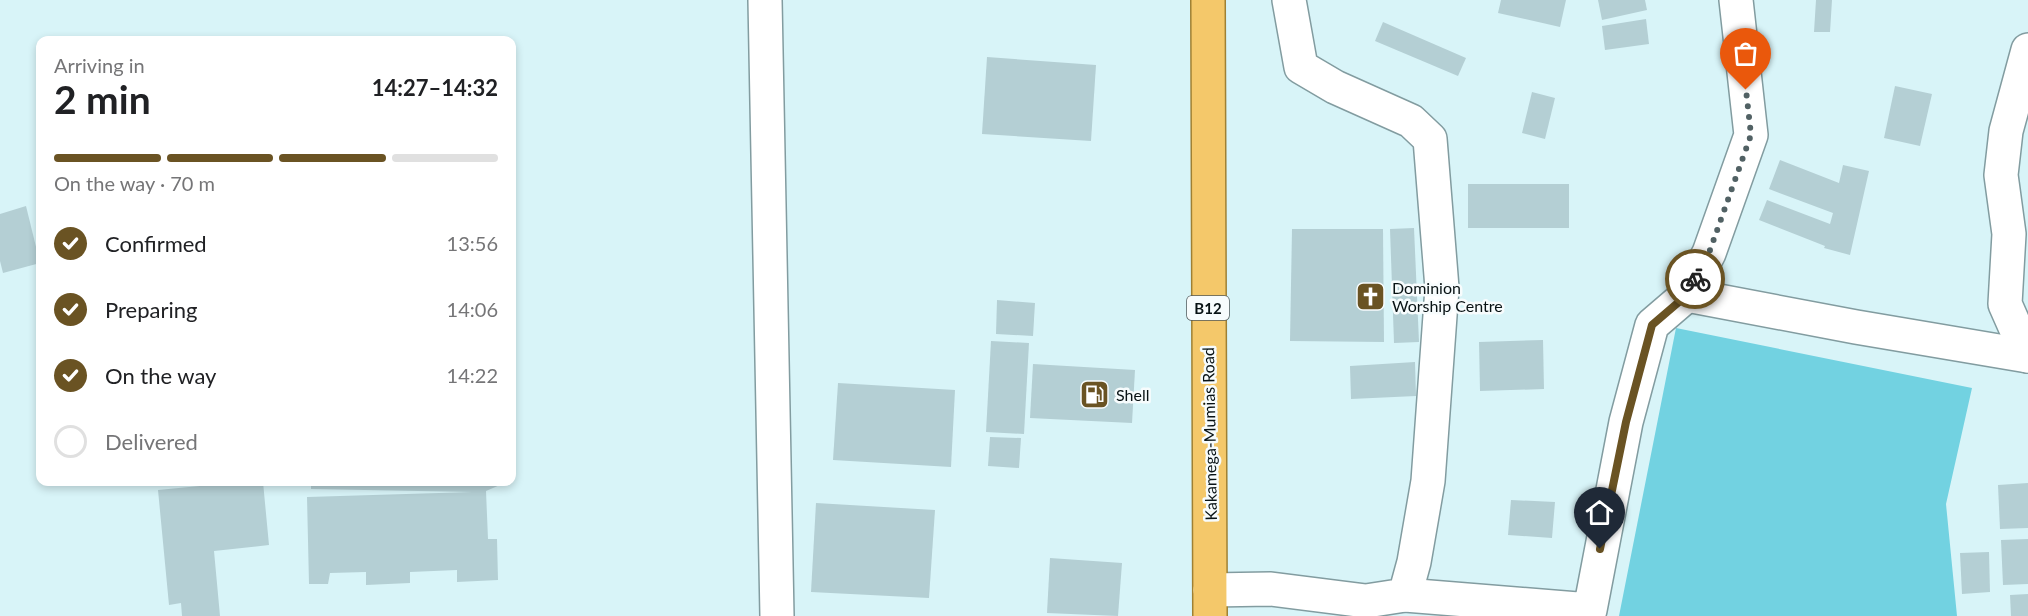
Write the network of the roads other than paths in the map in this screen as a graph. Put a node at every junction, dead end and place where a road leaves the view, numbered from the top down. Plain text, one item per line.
1 (765, 0) edge
2 (1208, 0) edge
3 (1289, 0) edge
4 (1736, 0) edge
5 (2028, 50) edge
6 (1687, 295) junction
7 (1405, 595) junction
8 (1210, 603) edge
9 (777, 616) edge

1 - 9 street
2 - 8 highway, Kakamega-Mumias Road / B12
3 - 7 street
4 - 6 street
5 - 6 street
6 - 7 street
7 - 8 street

